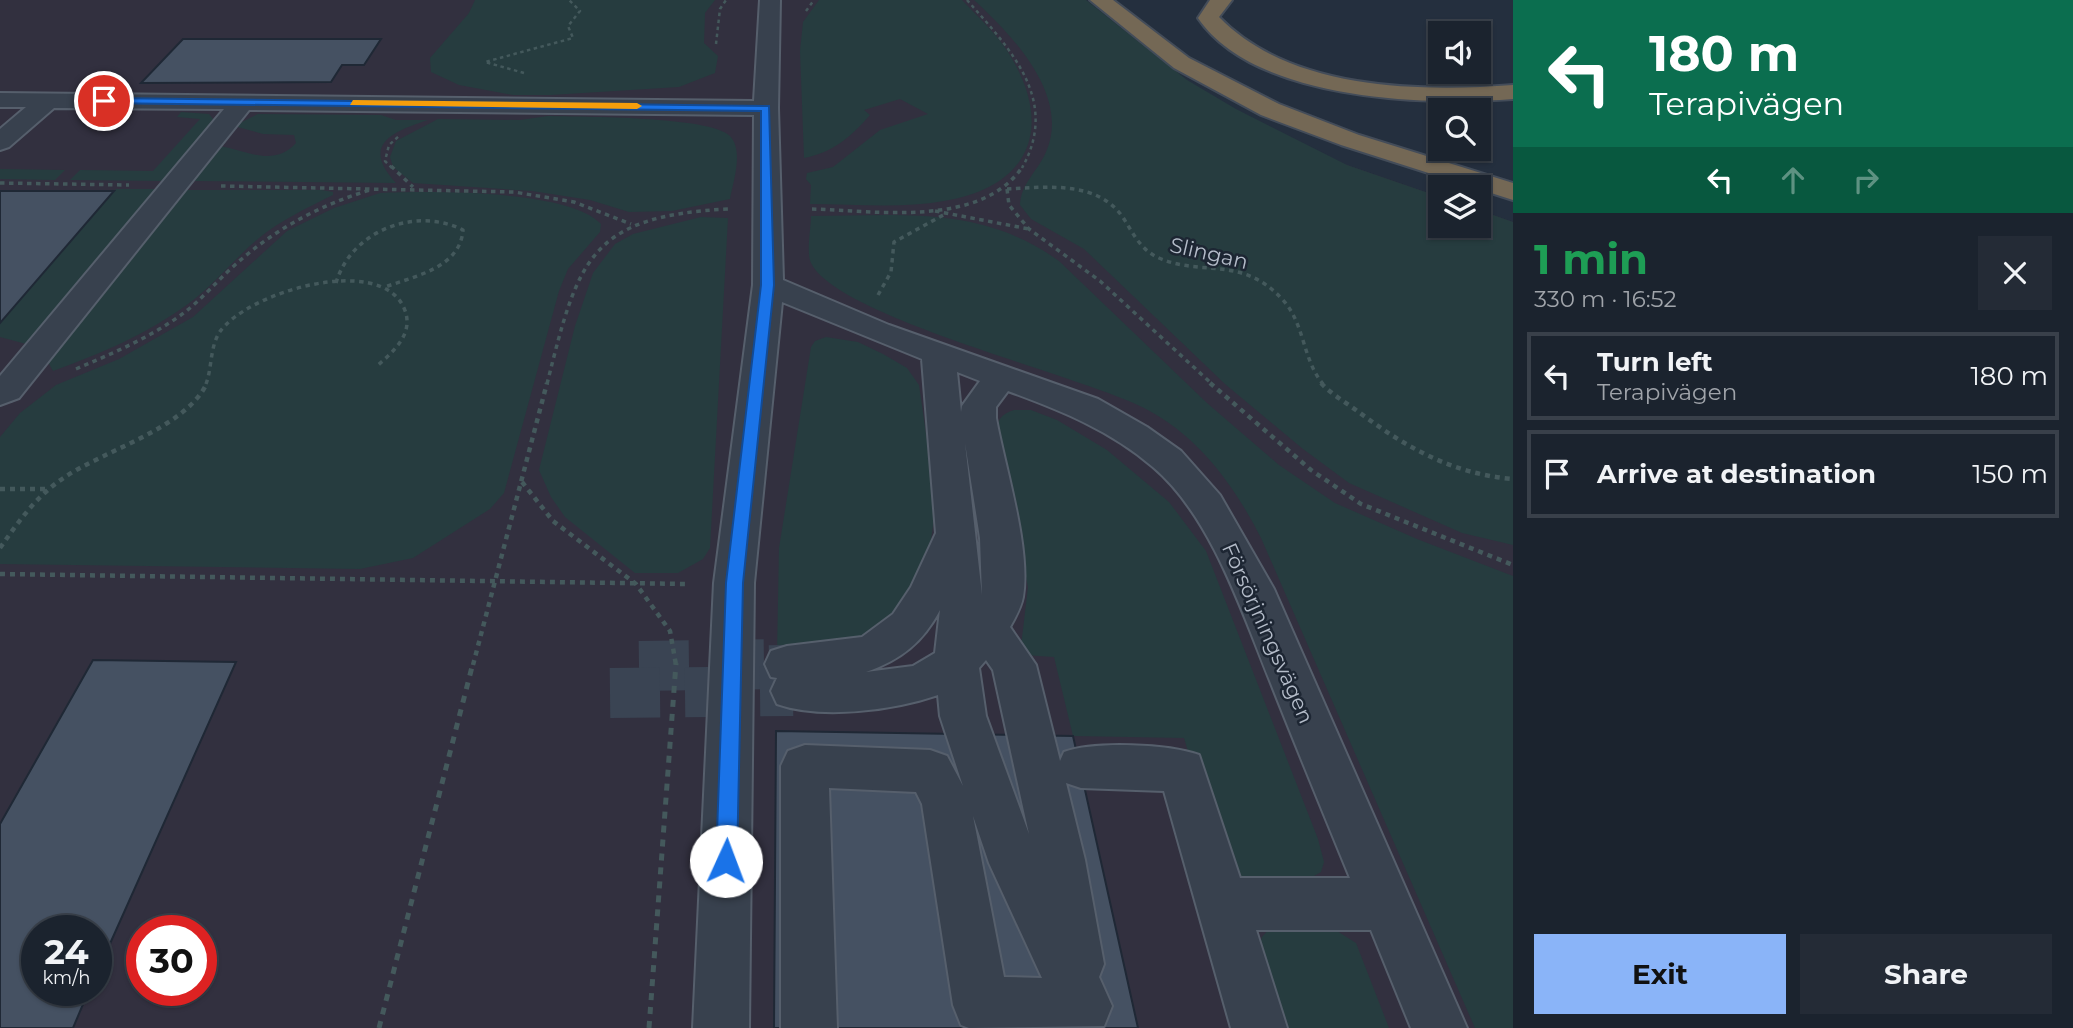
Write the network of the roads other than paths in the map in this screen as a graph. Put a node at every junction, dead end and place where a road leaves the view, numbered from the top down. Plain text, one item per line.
1 (770, 0) edge
2 (1100, 0) edge
3 (1222, 0) edge
4 (1513, 92) edge
5 (0, 100) edge
6 (47, 101) junction
7 (243, 102) junction
8 (766, 108) junction
9 (0, 142) edge
10 (1513, 192) edge
11 (768, 285) junction
12 (938, 353) junction
13 (1002, 375) junction
14 (4, 392) edge
15 (956, 528) junction
16 (972, 645) junction
17 (1081, 767) dead end
18 (1221, 904) junction
19 (1386, 904) junction
20 (1086, 1017) edge
21 (721, 1028) edge
22 (809, 1028) edge
23 (1259, 1028) edge
24 (1438, 1028) edge

1 - 8 street
2 - 10 highway
3 - 4 highway
5 - 6 street
6 - 7 street
6 - 9 street
7 - 8 street
7 - 14 street
8 - 11 street
11 - 12 street, Försörjningsvägen
11 - 21 street
12 - 13 street, Försörjningsvägen
12 - 15 street
13 - 16 street
13 - 19 street, Försörjningsvägen
15 - 16 street
15 - 16 street
16 - 20 street
17 - 18 street
18 - 19 street
18 - 23 street
19 - 24 street, Försörjningsvägen
20 - 22 street

